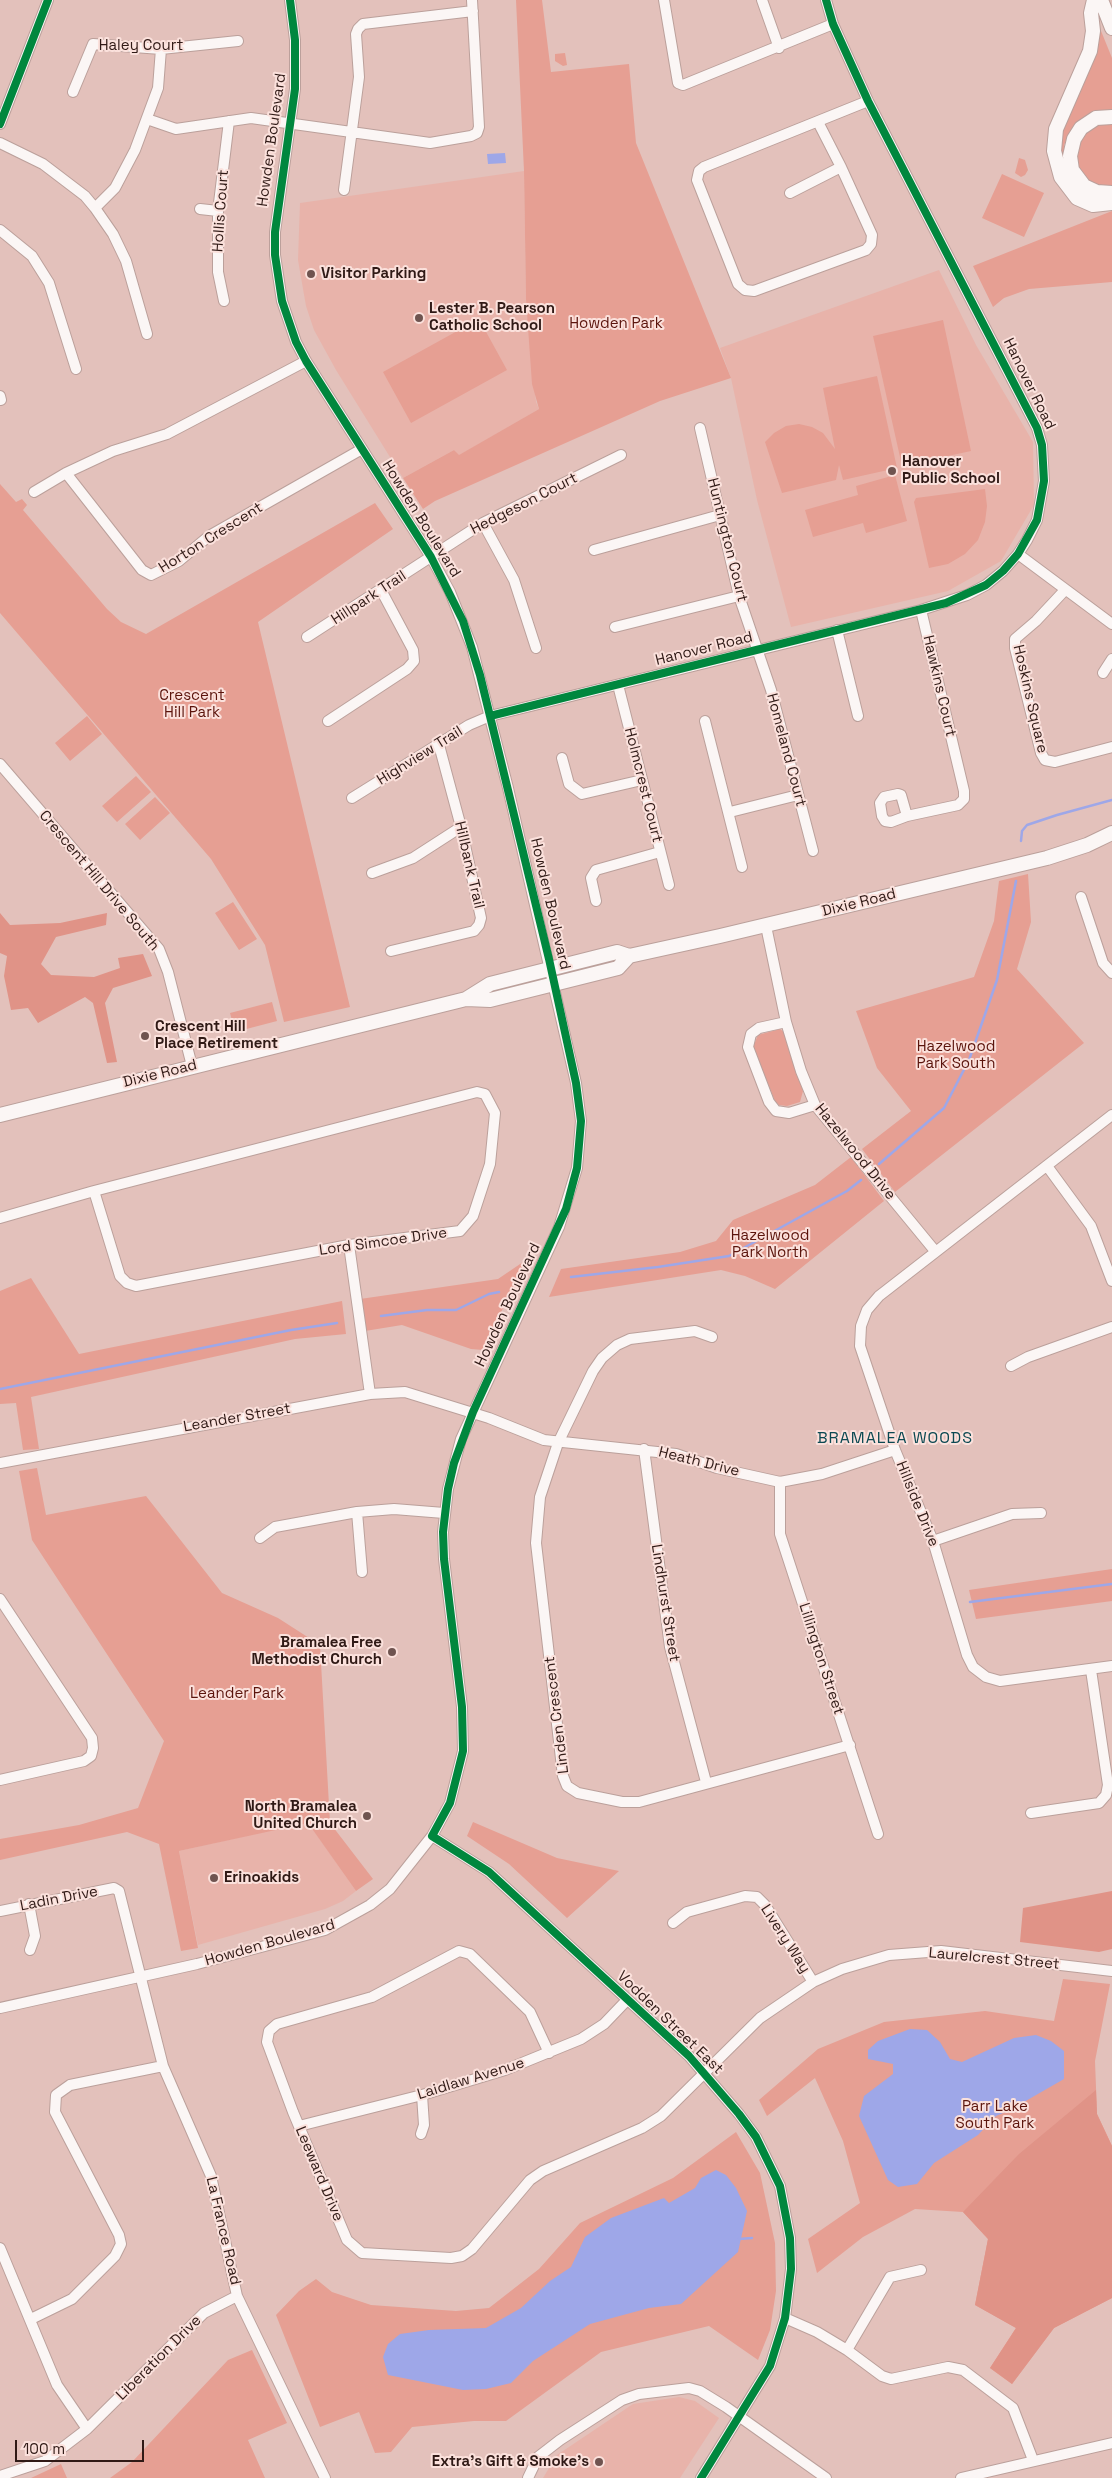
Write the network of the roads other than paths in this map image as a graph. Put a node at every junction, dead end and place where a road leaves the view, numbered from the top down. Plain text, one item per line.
1 (48, 0) edge
2 (290, 0) edge
3 (472, 0) edge
4 (664, 0) edge
5 (762, 0) edge
6 (826, 0) edge
7 (1094, 0) edge
8 (1101, 0) edge
9 (473, 11) junction
10 (833, 24) junction
11 (1112, 28) edge
12 (238, 41) dead end
13 (161, 48) junction
14 (779, 48) junction
15 (73, 92) dead end
16 (868, 101) junction
17 (1112, 117) edge
18 (146, 119) junction
19 (229, 121) junction
20 (290, 122) junction
21 (818, 122) junction
22 (0, 124) edge
23 (353, 132) junction
24 (0, 143) edge
25 (841, 166) junction
26 (344, 190) dead end
27 (790, 193) dead end
28 (1112, 194) edge
29 (1112, 203) edge
30 (95, 208) junction
31 (200, 209) dead end
32 (218, 210) junction
33 (0, 230) edge
34 (224, 301) dead end
35 (147, 334) dead end
36 (306, 361) junction
37 (76, 369) dead end
38 (700, 428) dead end
39 (362, 449) junction
40 (620, 455) dead end
41 (66, 473) junction
42 (34, 492) dead end
43 (720, 515) junction
44 (483, 523) junction
45 (594, 550) dead end
46 (1018, 554) junction
47 (431, 557) junction
48 (381, 590) junction
49 (1065, 590) junction
50 (740, 596) junction
51 (921, 610) junction
52 (1112, 624) edge
53 (614, 627) dead end
54 (837, 630) junction
55 (307, 637) dead end
56 (536, 648) dead end
57 (757, 650) junction
58 (1112, 659) edge
59 (1103, 673) dead end
60 (618, 686) junction
61 (490, 716) junction
62 (858, 716) dead end
63 (328, 721) dead end
64 (705, 721) dead end
65 (439, 745) junction
66 (1112, 747) edge
67 (562, 758) dead end
68 (0, 764) edge
69 (642, 780) junction
70 (798, 795) junction
71 (352, 798) dead end
72 (730, 812) junction
73 (907, 816) dead end
74 (461, 827) junction
75 (1112, 833) edge
76 (1112, 844) edge
77 (1087, 845) junction
78 (813, 851) dead end
79 (660, 852) junction
80 (742, 867) dead end
81 (372, 873) dead end
82 (669, 886) dead end
83 (1081, 897) dead end
84 (596, 901) dead end
85 (766, 926) junction
86 (391, 951) dead end
87 (629, 956) junction
88 (551, 969) junction
89 (1112, 973) edge
90 (554, 984) junction
91 (466, 999) junction
92 (786, 1022) junction
93 (192, 1066) junction
94 (815, 1105) junction
95 (0, 1115) edge
96 (1112, 1115) edge
97 (1048, 1166) junction
98 (94, 1191) junction
99 (0, 1218) edge
100 (349, 1245) junction
101 (935, 1251) junction
102 (1112, 1281) edge
103 (1112, 1327) edge
104 (712, 1337) dead end
105 (1011, 1366) dead end
106 (370, 1394) junction
107 (473, 1412) junction
108 (558, 1443) junction
109 (644, 1449) junction
110 (896, 1450) junction
111 (0, 1463) edge
112 (780, 1482) junction
113 (357, 1512) junction
114 (444, 1513) junction
115 (1041, 1513) dead end
116 (260, 1538) dead end
117 (933, 1541) junction
118 (362, 1572) dead end
119 (0, 1599) edge
120 (1112, 1666) edge
121 (1090, 1670) junction
122 (850, 1745) junction
123 (0, 1780) edge
124 (706, 1782) junction
125 (1031, 1813) dead end
126 (878, 1834) dead end
127 (432, 1836) junction
128 (29, 1904) junction
129 (0, 1911) edge
130 (673, 1923) dead end
131 (30, 1950) dead end
132 (1112, 1971) edge
133 (140, 1977) junction
134 (813, 1982) junction
135 (627, 2000) junction
136 (0, 2008) edge
137 (549, 2053) junction
138 (163, 2066) junction
139 (704, 2073) junction
140 (422, 2095) junction
141 (300, 2126) junction
142 (421, 2134) dead end
143 (0, 2248) edge
144 (920, 2270) dead end
145 (237, 2296) junction
146 (785, 2318) junction
147 (31, 2319) junction
148 (847, 2350) junction
149 (740, 2417) junction
150 (87, 2429) junction
151 (1112, 2443) edge
152 (1033, 2460) junction
153 (0, 2476) edge
154 (325, 2478) edge
155 (528, 2478) edge
156 (702, 2478) edge
157 (826, 2478) edge
158 (960, 2478) edge

1 - 22 street
2 - 20 street, Howden Boulevard
3 - 9 street
4 - 14 street
5 - 14 street
6 - 10 street, Hanover Road
7 - 29 main road
8 - 11 main road
9 - 23 street
9 - 23 street
10 - 14 street
10 - 16 street, Hanover Road
12 - 13 street, Haley Court
13 - 15 street, Haley Court
13 - 18 street
16 - 21 street
16 - 46 street, Hanover Road
17 - 28 main road
18 - 19 street
18 - 30 street
19 - 20 street
19 - 32 street, Hollis Court
20 - 23 street
20 - 36 street, Howden Boulevard
21 - 25 street
21 - 25 street
23 - 26 street
24 - 30 street
25 - 27 street
30 - 35 street
31 - 32 street
32 - 34 street, Hollis Court
33 - 37 street
36 - 39 street, Howden Boulevard
36 - 41 street
38 - 43 street, Huntington Court
39 - 41 street, Horton Crescent
39 - 47 street, Howden Boulevard
40 - 44 street, Hedgeson Court
41 - 42 street
43 - 45 street
43 - 50 street, Huntington Court
44 - 47 street, Hedgeson Court
44 - 56 street
46 - 49 street
46 - 51 street, Hanover Road
47 - 48 street, Hillpark Trail
47 - 61 street, Howden Boulevard
48 - 55 street, Hillpark Trail
48 - 63 street
49 - 52 street
49 - 66 street, Hoskins Square
50 - 53 street
50 - 57 street, Huntington Court
51 - 54 street, Hanover Road
51 - 73 street, Hawkins Court
54 - 57 street, Hanover Road
54 - 62 street
57 - 60 street, Hanover Road
57 - 70 street, Homeland Court
58 - 59 street
60 - 61 street, Hanover Road
60 - 69 street, Holmcrest Court
61 - 65 street, Highview Trail
61 - 88 street, Howden Boulevard
64 - 72 street
65 - 71 street, Highview Trail
65 - 74 street, Hillbank Trail
67 - 69 street
68 - 93 street, Crescent Hill Drive South
69 - 79 street, Holmcrest Court
70 - 72 street
70 - 78 street, Homeland Court
72 - 80 street
74 - 81 street
74 - 86 street, Hillbank Trail
75 - 77 main road, Dixie Road
76 - 77 main road, Dixie Road
77 - 85 main road, Dixie Road
79 - 82 street, Holmcrest Court
79 - 84 street
83 - 89 street
85 - 87 main road, Dixie Road
85 - 92 street, Hazelwood Drive
87 - 88 main road, Dixie Road
87 - 90 main road, Dixie Road
88 - 90 street, Howden Boulevard
88 - 91 main road, Dixie Road
90 - 91 main road, Dixie Road
90 - 107 street, Howden Boulevard
91 - 93 main road, Dixie Road
92 - 94 street, Hazelwood Drive
92 - 94 street
93 - 95 main road, Dixie Road
94 - 101 street, Hazelwood Drive
96 - 97 street, Hillside Drive
97 - 101 street, Hillside Drive
97 - 102 street
98 - 99 street, Lord Simcoe Drive
98 - 100 street, Lord Simcoe Drive
98 - 100 street, Lord Simcoe Drive
100 - 106 street
101 - 110 street, Hillside Drive
103 - 105 street
104 - 108 street
106 - 107 street, Leander Street
106 - 111 street, Leander Street
107 - 108 street, Heath Drive
107 - 114 street, Howden Boulevard
108 - 109 street, Heath Drive
108 - 124 street, Linden Crescent
109 - 112 street, Heath Drive
109 - 124 street, Lindhurst Street
110 - 112 street, Heath Drive
110 - 117 street, Hillside Drive
112 - 122 street, Lillington Street
113 - 114 street
113 - 116 street
113 - 118 street
114 - 127 street, Howden Boulevard
115 - 117 street
117 - 121 street, Hillside Drive
119 - 123 street
120 - 121 street, Hillside Drive
121 - 125 street
122 - 124 street, Linden Crescent
122 - 126 street, Lillington Street
127 - 133 street, Howden Boulevard
127 - 135 street, Vodden Street East
128 - 129 street, Ladin Drive
128 - 131 street
128 - 133 street, Ladin Drive
130 - 134 street, Livery Way
132 - 134 street, Laurelcrest Street
133 - 136 street, Howden Boulevard
133 - 138 street, La France Road
134 - 139 street, Laurelcrest Street
135 - 137 street, Laidlaw Avenue
135 - 139 street, Vodden Street East
137 - 140 street, Laidlaw Avenue
137 - 141 street, Leeward Drive
138 - 145 street, La France Road
138 - 147 street
139 - 141 street, Leeward Drive
139 - 146 street, Vodden Street East
140 - 141 street, Laidlaw Avenue
140 - 142 street
143 - 147 street
144 - 148 street
145 - 150 street, Liberation Drive
145 - 154 street, La France Road
146 - 148 street
146 - 149 street, Vodden Street East
147 - 150 street
148 - 152 street
149 - 155 street
149 - 156 street, Vodden Street East
149 - 157 street
150 - 153 street, Liberation Drive
151 - 152 street
152 - 158 street

